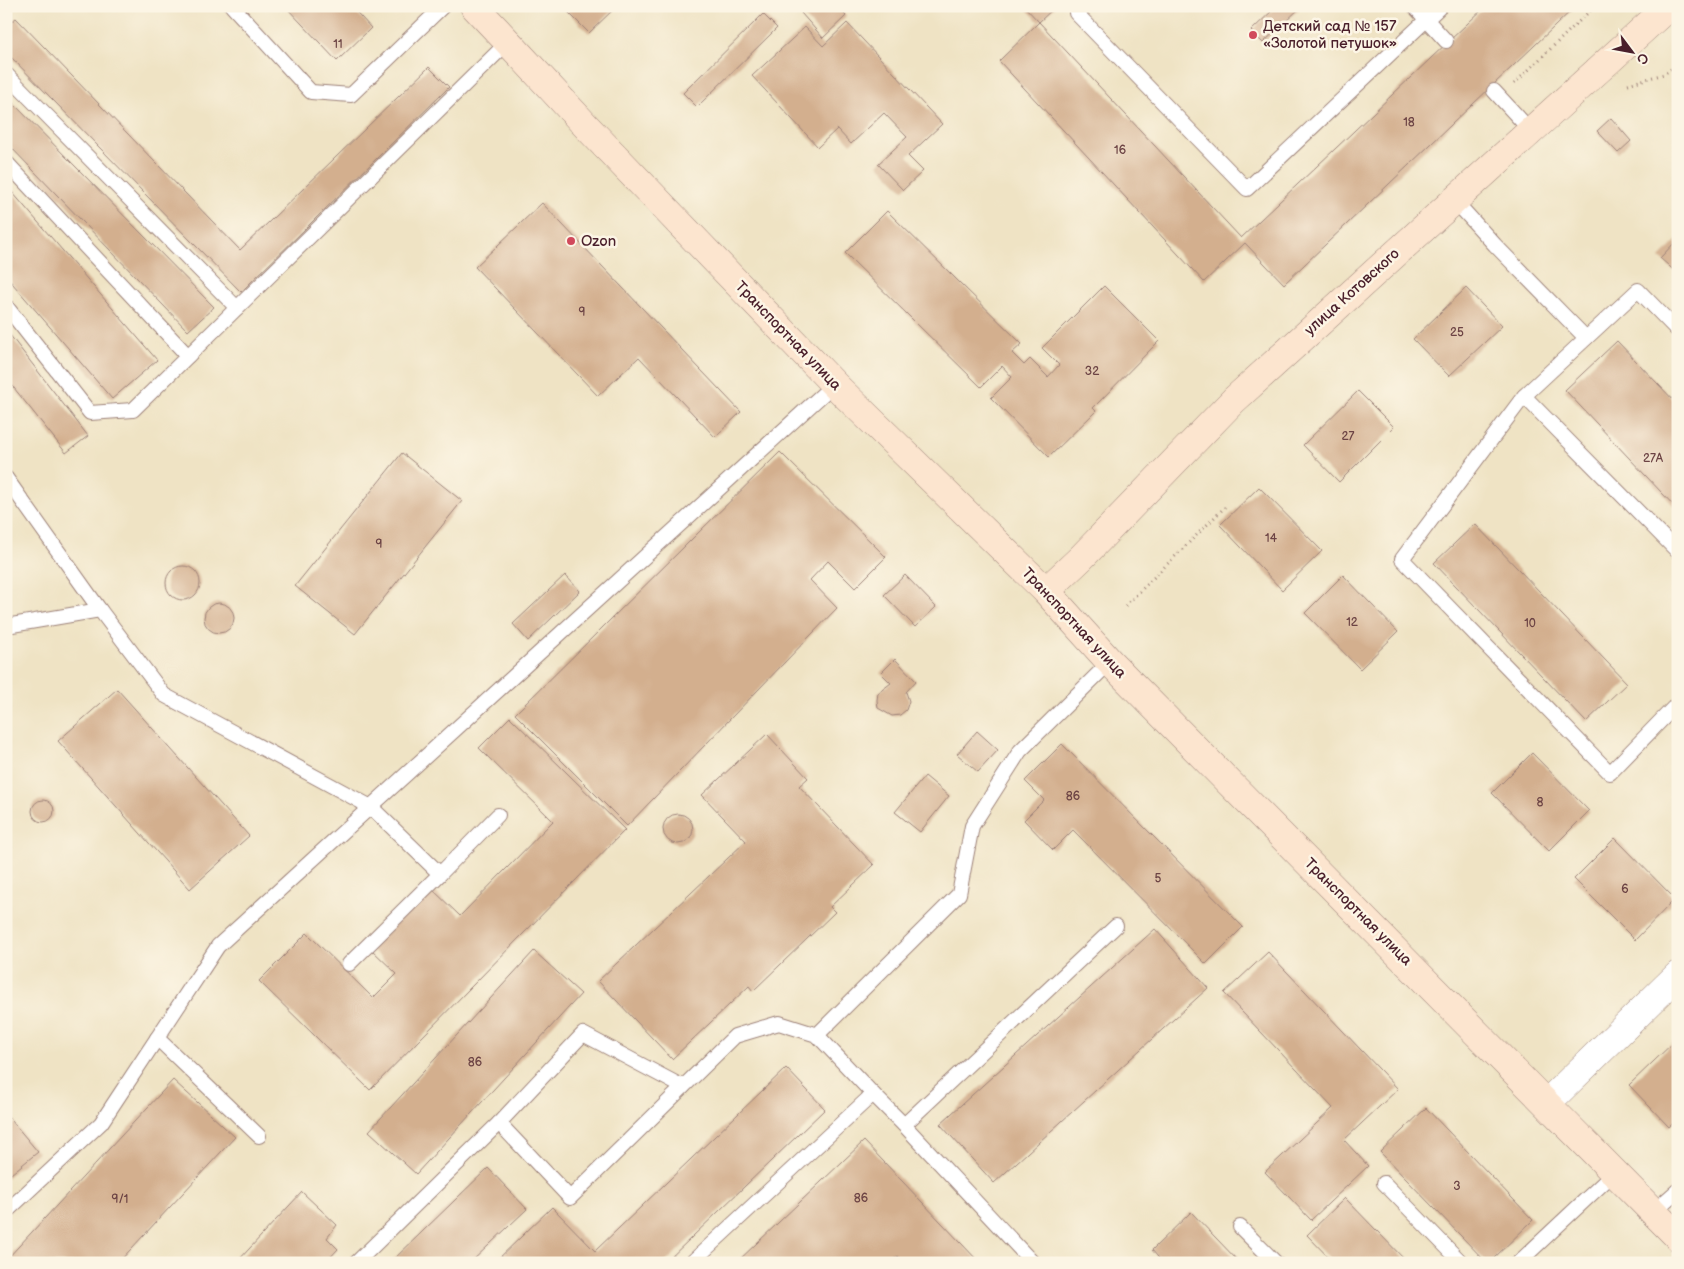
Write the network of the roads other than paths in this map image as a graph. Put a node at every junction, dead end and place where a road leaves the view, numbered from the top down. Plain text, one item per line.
1 (232, 6) edge
2 (443, 6) edge
3 (474, 6) edge
4 (1083, 6) edge
5 (1414, 6) edge
6 (1442, 6) edge
7 (1669, 6) edge
8 (1426, 20) junction
9 (1446, 41) dead end
10 (508, 42) junction
11 (6, 74) edge
12 (1497, 95) road end
13 (1531, 131) junction
14 (6, 162) edge
15 (1454, 200) junction
16 (6, 306) edge
17 (237, 308) junction
18 (1678, 331) edge
19 (1586, 338) junction
20 (188, 356) junction
21 (834, 384) junction
22 (1524, 396) junction
23 (6, 478) edge
24 (1678, 552) edge
25 (1046, 591) junction
26 (100, 610) junction
27 (6, 626) edge
28 (1110, 662) junction
29 (1678, 703) edge
30 (371, 807) junction
31 (498, 814) dead end
32 (440, 874) junction
33 (1116, 926) dead end
34 (349, 964) dead end
35 (1678, 975) edge
36 (817, 1035) junction
37 (157, 1038) junction
38 (683, 1087) junction
39 (873, 1094) junction
40 (1547, 1103) junction
41 (499, 1124) junction
42 (904, 1124) junction
43 (259, 1136) dead end
44 (1614, 1173) junction
45 (1384, 1183) dead end
46 (1678, 1190) edge
47 (6, 1212) edge
48 (1654, 1212) junction
49 (1240, 1227) dead end
50 (1678, 1237) edge
51 (356, 1263) edge
52 (691, 1263) edge
53 (1033, 1263) edge
54 (1276, 1263) edge
55 (1462, 1263) edge
56 (1518, 1263) edge

1 - 2 lane
3 - 10 street, Транспортная улица
4 - 8 lane
5 - 8 lane
6 - 8 lane
7 - 13 street, улица Котовского
8 - 9 lane
10 - 17 lane
10 - 21 street, Транспортная улица
11 - 17 lane
12 - 13 lane
13 - 15 street, улица Котовского
14 - 20 lane
15 - 19 lane
15 - 25 street, улица Котовского
16 - 20 lane
17 - 20 lane
18 - 19 lane
19 - 22 lane
21 - 25 street, Транспортная улица
21 - 30 lane
22 - 24 lane
22 - 29 lane
23 - 26 lane
25 - 28 street, Транспортная улица
26 - 27 lane
26 - 30 lane
28 - 36 lane
28 - 40 street, Транспортная улица
30 - 32 lane
30 - 37 lane
31 - 32 lane
32 - 34 lane
33 - 42 lane
35 - 40 street
36 - 38 lane
36 - 39 lane
37 - 43 lane
37 - 47 lane
38 - 41 lane
38 - 41 lane
39 - 42 lane
39 - 52 lane
40 - 44 street, Транспортная улица
41 - 51 lane
42 - 53 lane
44 - 48 street, Транспортная улица
44 - 56 lane
45 - 55 lane
46 - 48 lane
48 - 50 street, Транспортная улица
49 - 54 lane

